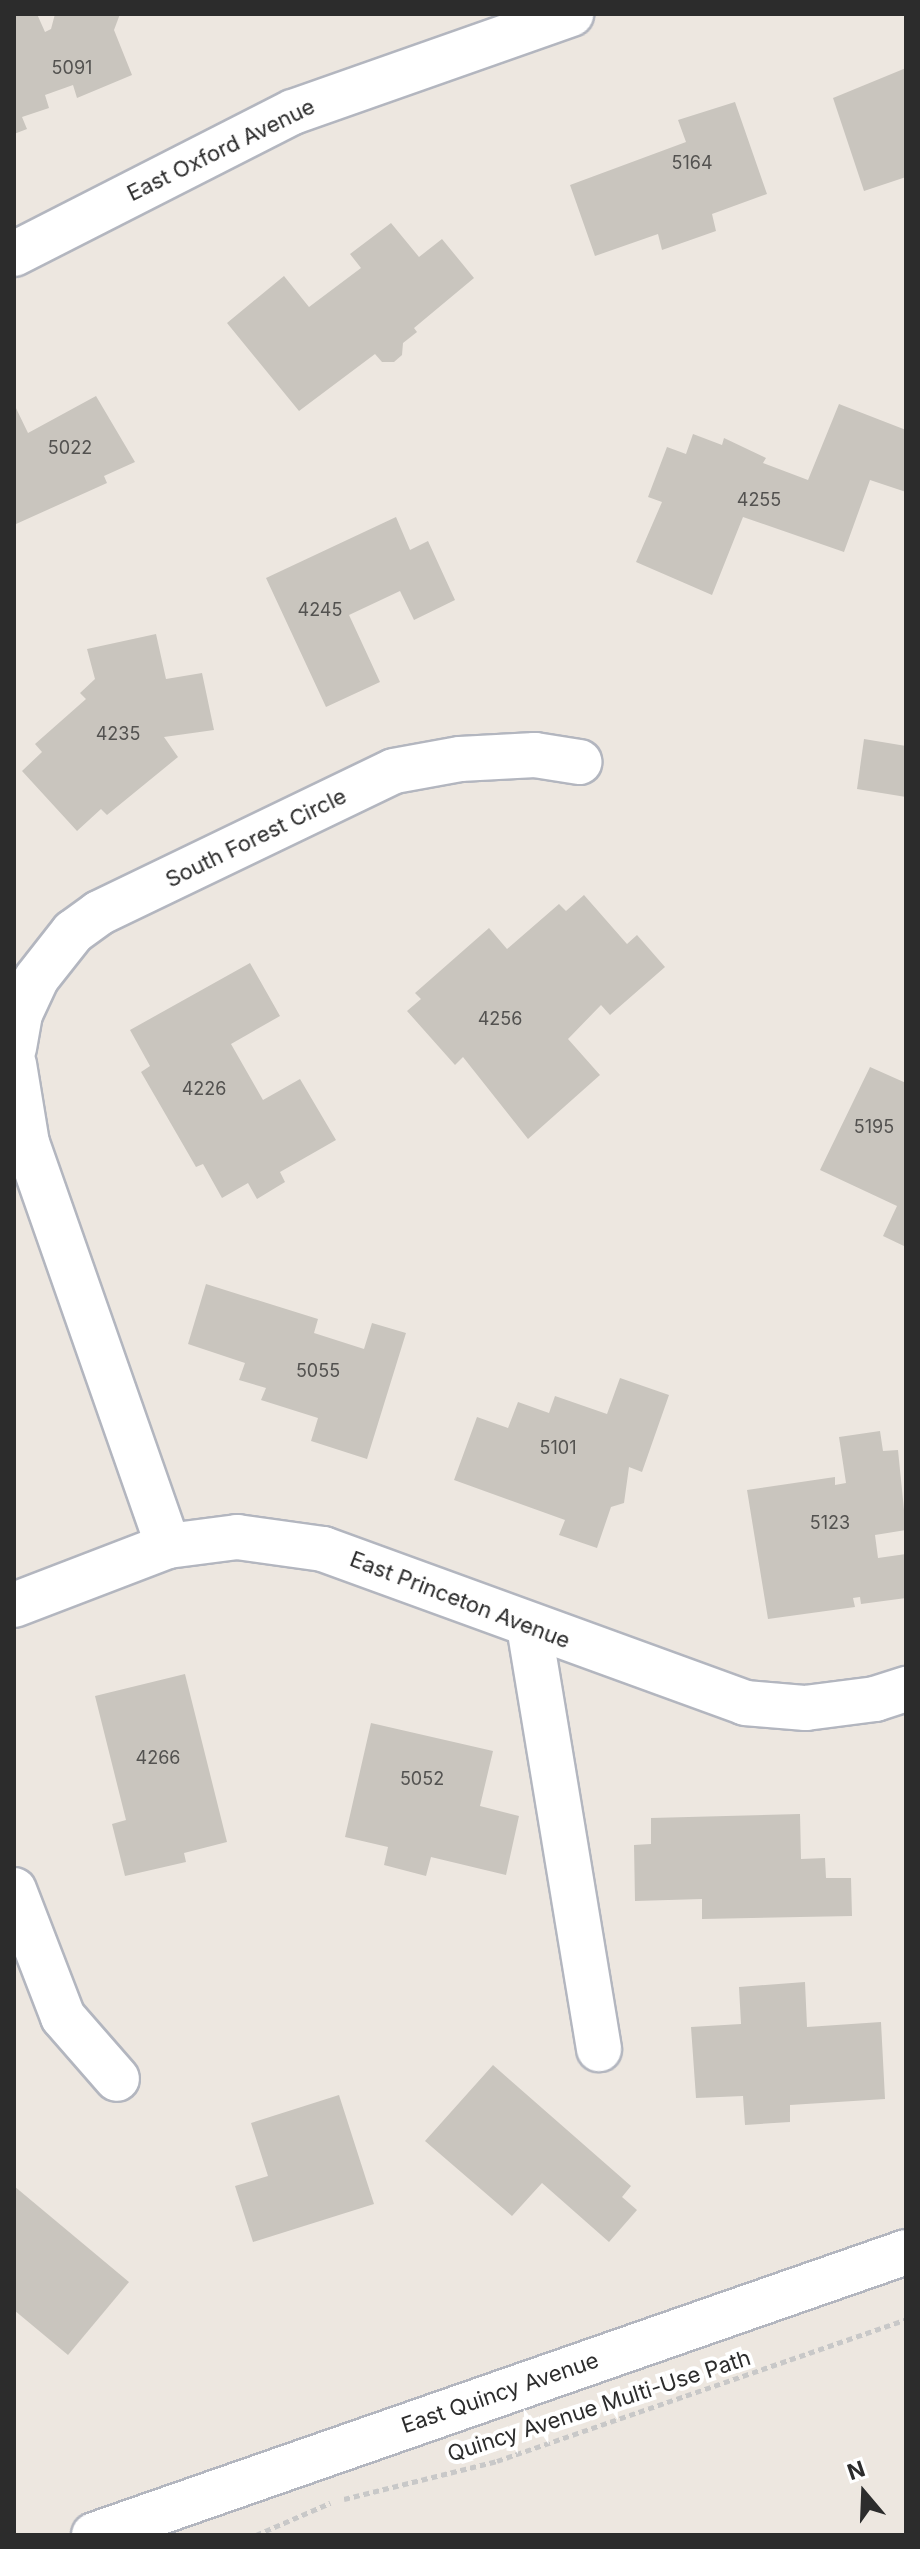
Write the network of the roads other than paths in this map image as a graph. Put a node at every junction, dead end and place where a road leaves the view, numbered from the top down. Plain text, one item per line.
1 (571, 14) edge
2 (14, 254) edge
3 (579, 762) dead end
4 (14, 1048) edge
5 (14, 1064) edge
6 (168, 1546) junction
7 (14, 1605) edge
8 (529, 1626) junction
9 (906, 1689) edge
10 (14, 1890) edge
11 (599, 2049) dead end
12 (117, 2079) dead end
13 (906, 2252) edge
14 (94, 2535) edge

1 - 2 street, East Oxford Avenue
3 - 4 street, South Forest Circle
5 - 6 street
6 - 7 street, East Princeton Avenue
6 - 8 street, East Princeton Avenue
8 - 9 street, East Princeton Avenue
8 - 11 street
10 - 12 street
13 - 14 street, East Quincy Avenue

